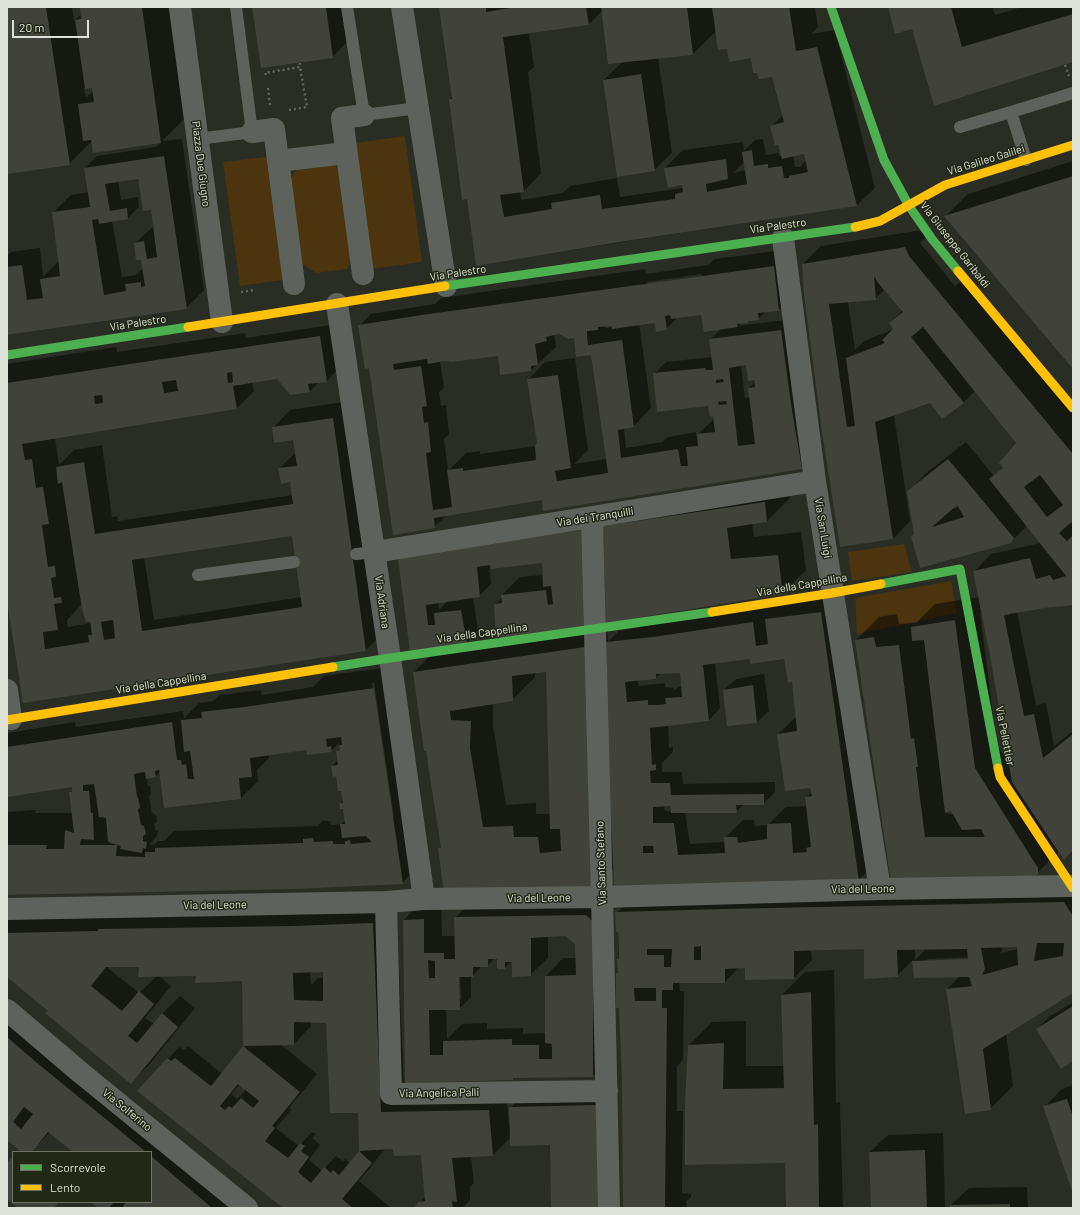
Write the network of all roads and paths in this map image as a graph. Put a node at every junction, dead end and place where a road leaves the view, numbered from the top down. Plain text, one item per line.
1 (180, 7) edge
2 (236, 7) edge
3 (347, 7) edge
4 (402, 7) edge
5 (831, 7) edge
6 (300, 63) dead end
7 (1065, 65) dead end
8 (300, 67) junction
9 (1067, 71) dead end
10 (267, 81) dead end
11 (268, 87) dead end
12 (1073, 93) edge
13 (418, 108) junction
14 (1011, 112) junction
15 (364, 115) junction
16 (273, 121) junction
17 (960, 127) dead end
18 (252, 132) junction
19 (198, 139) junction
20 (1073, 145) edge
21 (346, 153) junction
22 (1026, 160) junction
23 (278, 161) junction
24 (909, 206) junction
25 (783, 238) junction
26 (363, 274) dead end
27 (294, 284) dead end
28 (446, 286) junction
29 (337, 304) junction
30 (222, 322) junction
31 (7, 355) edge
32 (1073, 408) edge
33 (815, 481) junction
34 (592, 518) junction
35 (366, 553) junction
36 (294, 562) dead end
37 (960, 569) joint
38 (198, 575) dead end
39 (832, 593) junction
40 (594, 629) junction
41 (390, 658) junction
42 (7, 690) edge
43 (9, 720) edge
44 (1072, 887) edge
45 (880, 889) junction
46 (602, 897) junction
47 (424, 900) junction
48 (386, 902) junction
49 (7, 909) edge
50 (7, 1010) edge
51 (607, 1092) junction
52 (247, 1208) edge
53 (609, 1208) edge

1 - 19 street, Piazza Due Giugno
2 - 18 lane
3 - 15 lane
4 - 13 street
5 - 24 street, Via Giuseppe Garibaldi
6 - 8 path
7 - 9 path
8 - 10 path
8 - 16 path
11 - 16 path
12 - 14 lane
13 - 15 lane
13 - 28 street
14 - 17 lane
14 - 22 lane
15 - 21 street
16 - 18 street
16 - 23 street
18 - 19 lane
19 - 30 street, Piazza Due Giugno
20 - 22 street, Via Galileo Galilei
21 - 23 street
21 - 26 street
22 - 24 street, Via Galileo Galilei
23 - 27 street
24 - 25 street, Via Palestro
24 - 32 street, Via Giuseppe Garibaldi
25 - 28 street, Via Palestro
25 - 33 street, Via San Luigi
28 - 29 street, Via Palestro
29 - 30 street, Via Palestro
29 - 35 street, Via Adriana
30 - 31 street, Via Palestro
33 - 34 street, Via dei Tranquilli
33 - 39 street, Via San Luigi
34 - 35 street, Via dei Tranquilli
34 - 40 street, Via Santo Stefano
35 - 41 street, Via Adriana
36 - 38 lane
37 - 39 street, Via della Cappellina
37 - 44 street, Via Pellettier
39 - 40 street, Via della Cappellina
39 - 45 street, Via San Luigi
40 - 41 street, Via della Cappellina
40 - 46 street, Via Santo Stefano
41 - 43 street, Via della Cappellina
41 - 47 street, Via Adriana
42 - 43 street
44 - 45 street, Via del Leone
45 - 46 street, Via del Leone
46 - 47 street, Via del Leone
46 - 51 street, Via Santo Stefano
47 - 48 street, Via del Leone
48 - 49 street, Via del Leone
48 - 51 street, Via Angelica Palli
50 - 52 street, Via Solferino
51 - 53 street, Via Santo Stefano

